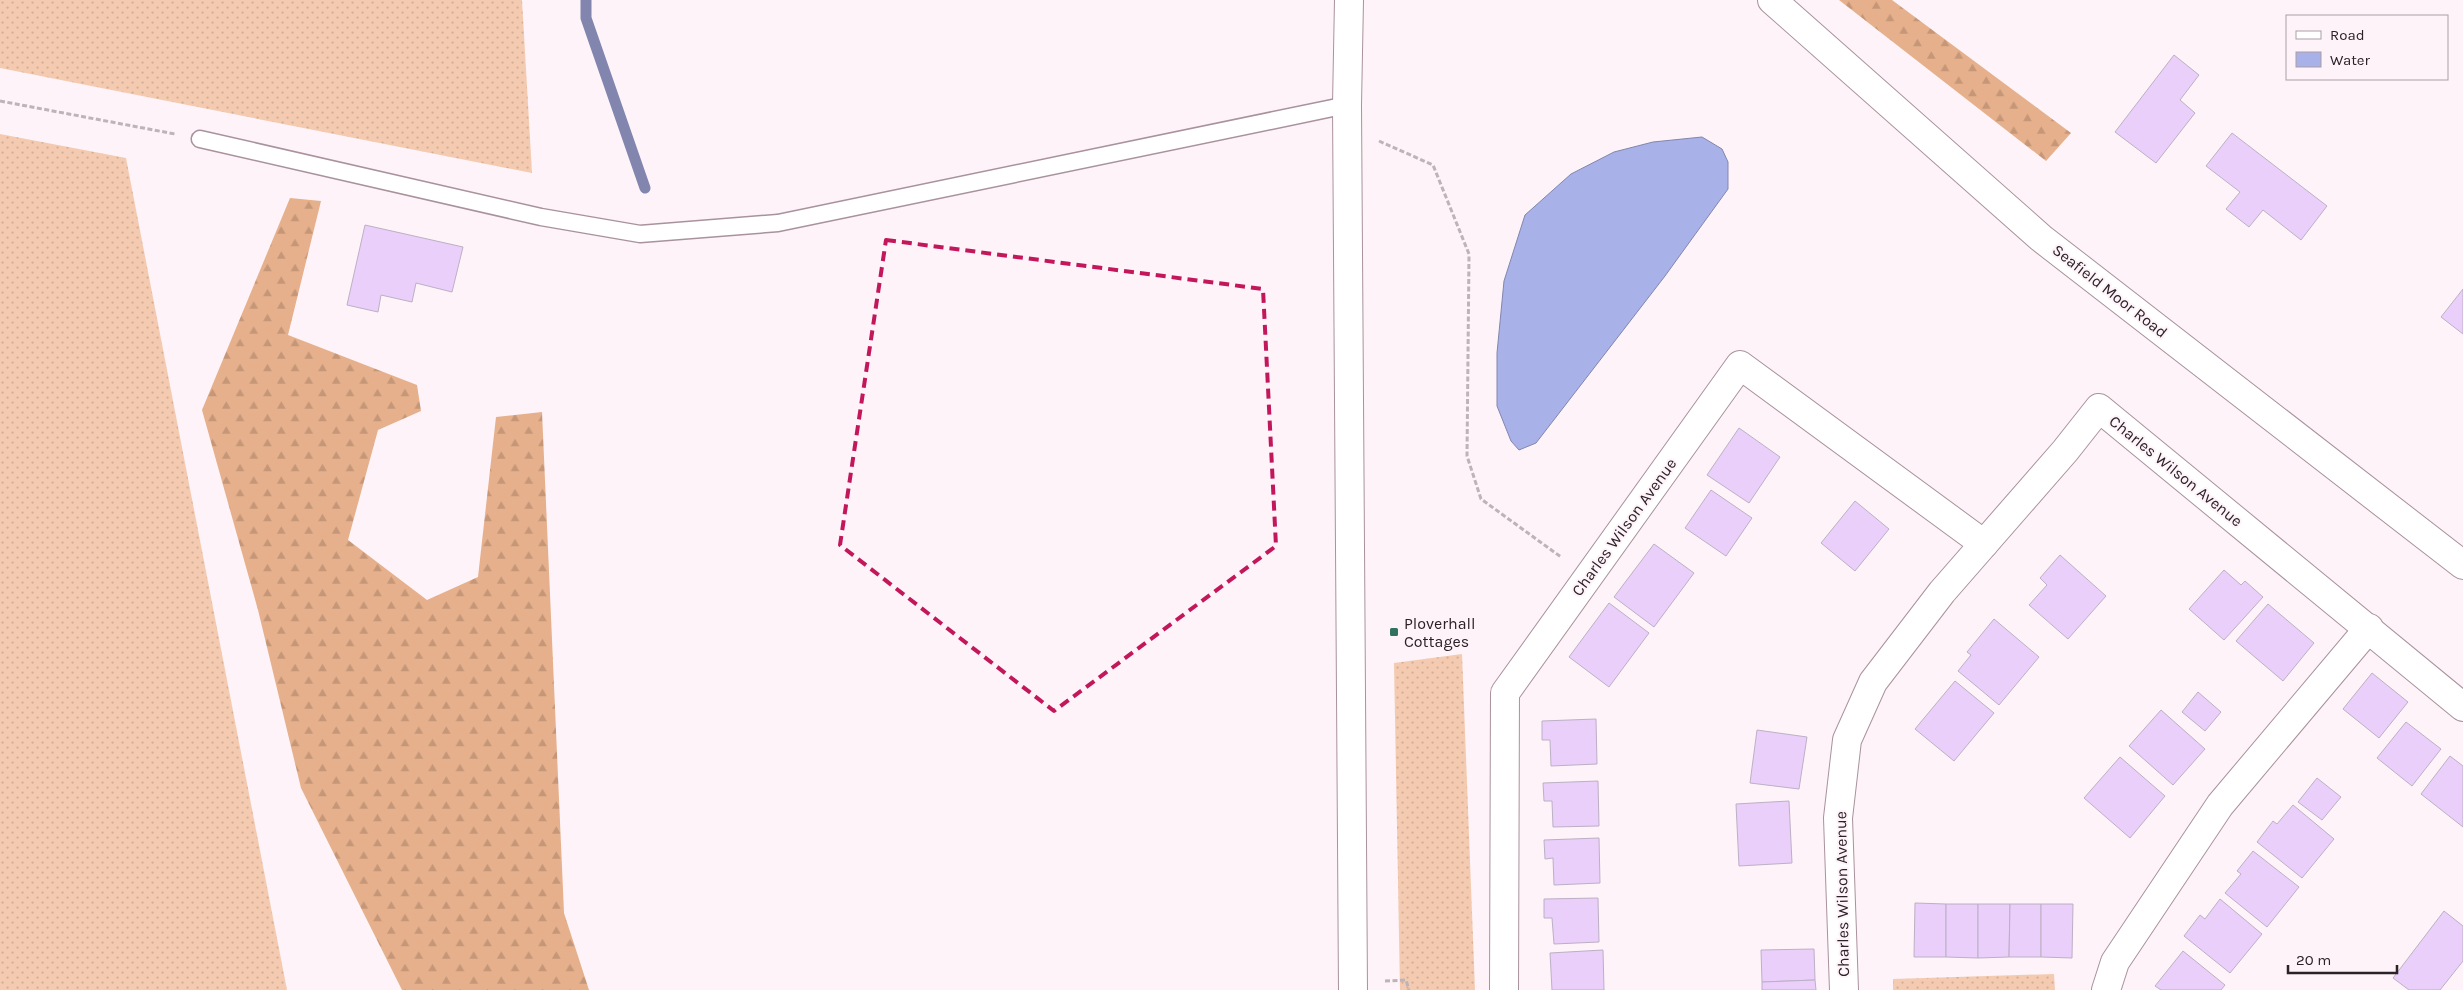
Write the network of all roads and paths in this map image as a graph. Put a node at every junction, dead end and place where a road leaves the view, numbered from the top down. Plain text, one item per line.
1 (1349, 0) edge
2 (1772, 0) edge
3 (0, 101) edge
4 (1348, 116) junction
5 (200, 139) joint
6 (1984, 544) junction
7 (2463, 565) edge
8 (1588, 576) junction
9 (2369, 628) junction
10 (2463, 707) edge
11 (1353, 990) edge
12 (1504, 990) edge
13 (1844, 990) edge
14 (2106, 990) edge

1 - 4 street
2 - 7 street, Seafield Moor Road
3 - 5 path
4 - 5 lane
4 - 8 path
4 - 11 street
6 - 8 street, Charles Wilson Avenue
6 - 9 street, Charles Wilson Avenue
6 - 13 street, Charles Wilson Avenue
8 - 12 street, Charles Wilson Avenue
9 - 10 street, Charles Wilson Avenue
9 - 14 street

